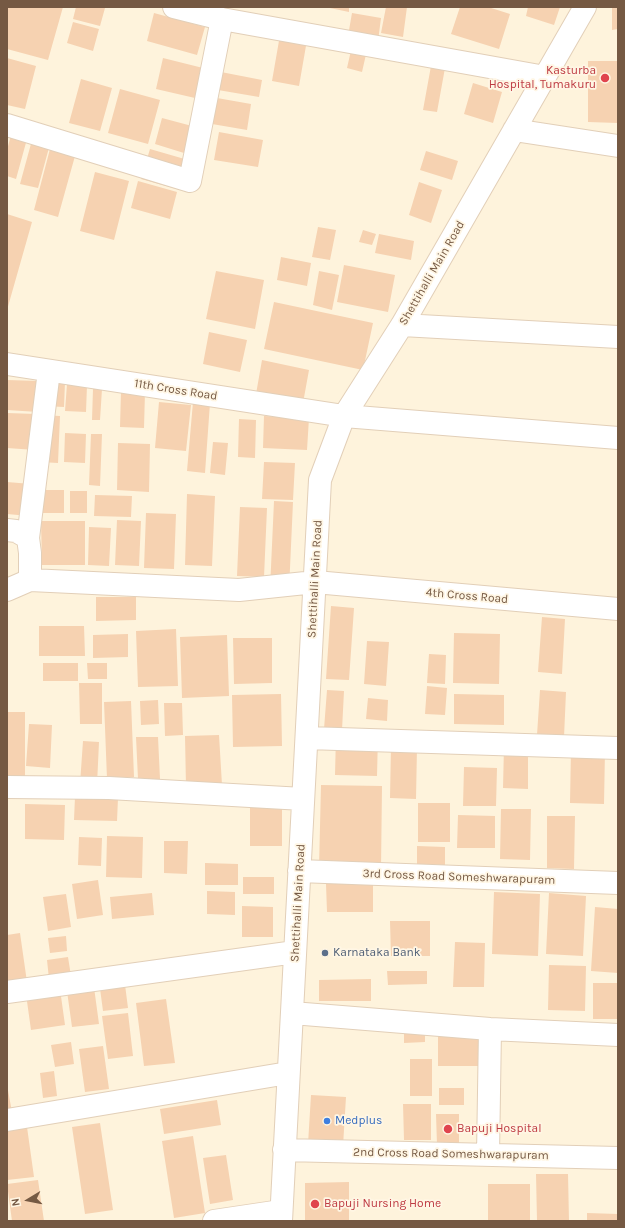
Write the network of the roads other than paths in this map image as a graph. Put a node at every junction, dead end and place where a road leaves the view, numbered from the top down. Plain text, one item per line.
1 (174, 7) edge
2 (585, 7) edge
3 (222, 19) junction
4 (545, 77) junction
5 (7, 125) edge
6 (514, 130) junction
7 (618, 146) edge
8 (402, 325) junction
9 (618, 337) edge
10 (7, 364) edge
11 (48, 371) junction
12 (344, 416) junction
13 (618, 438) edge
14 (7, 530) edge
15 (28, 538) junction
16 (30, 580) junction
17 (315, 582) junction
18 (7, 590) edge
19 (618, 609) edge
20 (307, 738) junction
21 (618, 748) edge
22 (7, 787) edge
23 (303, 799) junction
24 (299, 871) junction
25 (618, 883) edge
26 (295, 952) junction
27 (7, 992) edge
28 (292, 1013) junction
29 (490, 1029) junction
30 (618, 1035) edge
31 (288, 1073) junction
32 (7, 1120) edge
33 (284, 1150) junction
34 (488, 1154) junction
35 (618, 1158) edge
36 (281, 1216) edge
37 (214, 1221) edge

1 - 3 street
2 - 4 street, Shettihalli Main Road
3 - 4 street
3 - 5 street
4 - 6 street, Shettihalli Main Road
6 - 7 street
6 - 8 street, Shettihalli Main Road
8 - 9 street
8 - 12 street, Shettihalli Main Road
10 - 11 street, 11th Cross Road
11 - 12 street, 11th Cross Road
11 - 15 street
12 - 13 street, 11th Cross Road
12 - 17 street, Shettihalli Main Road
14 - 15 street
15 - 16 street
16 - 17 street, 4th Cross Road
16 - 18 street
17 - 19 street, 4th Cross Road
17 - 20 street, Shettihalli Main Road
20 - 21 street
20 - 23 street, Shettihalli Main Road
22 - 23 street
23 - 24 street, Shettihalli Main Road
24 - 25 street, 3rd Cross Road Someshwarapuram
24 - 26 street, Shettihalli Main Road
26 - 27 street
26 - 28 street, Shettihalli Main Road
28 - 29 street
28 - 31 street, Shettihalli Main Road
29 - 30 street
29 - 34 street
31 - 32 street
31 - 33 street, Shettihalli Main Road
33 - 34 street, 2nd Cross Road Someshwarapuram
33 - 36 street, Shettihalli Main Road
34 - 35 street, 2nd Cross Road Someshwarapuram
36 - 37 street

